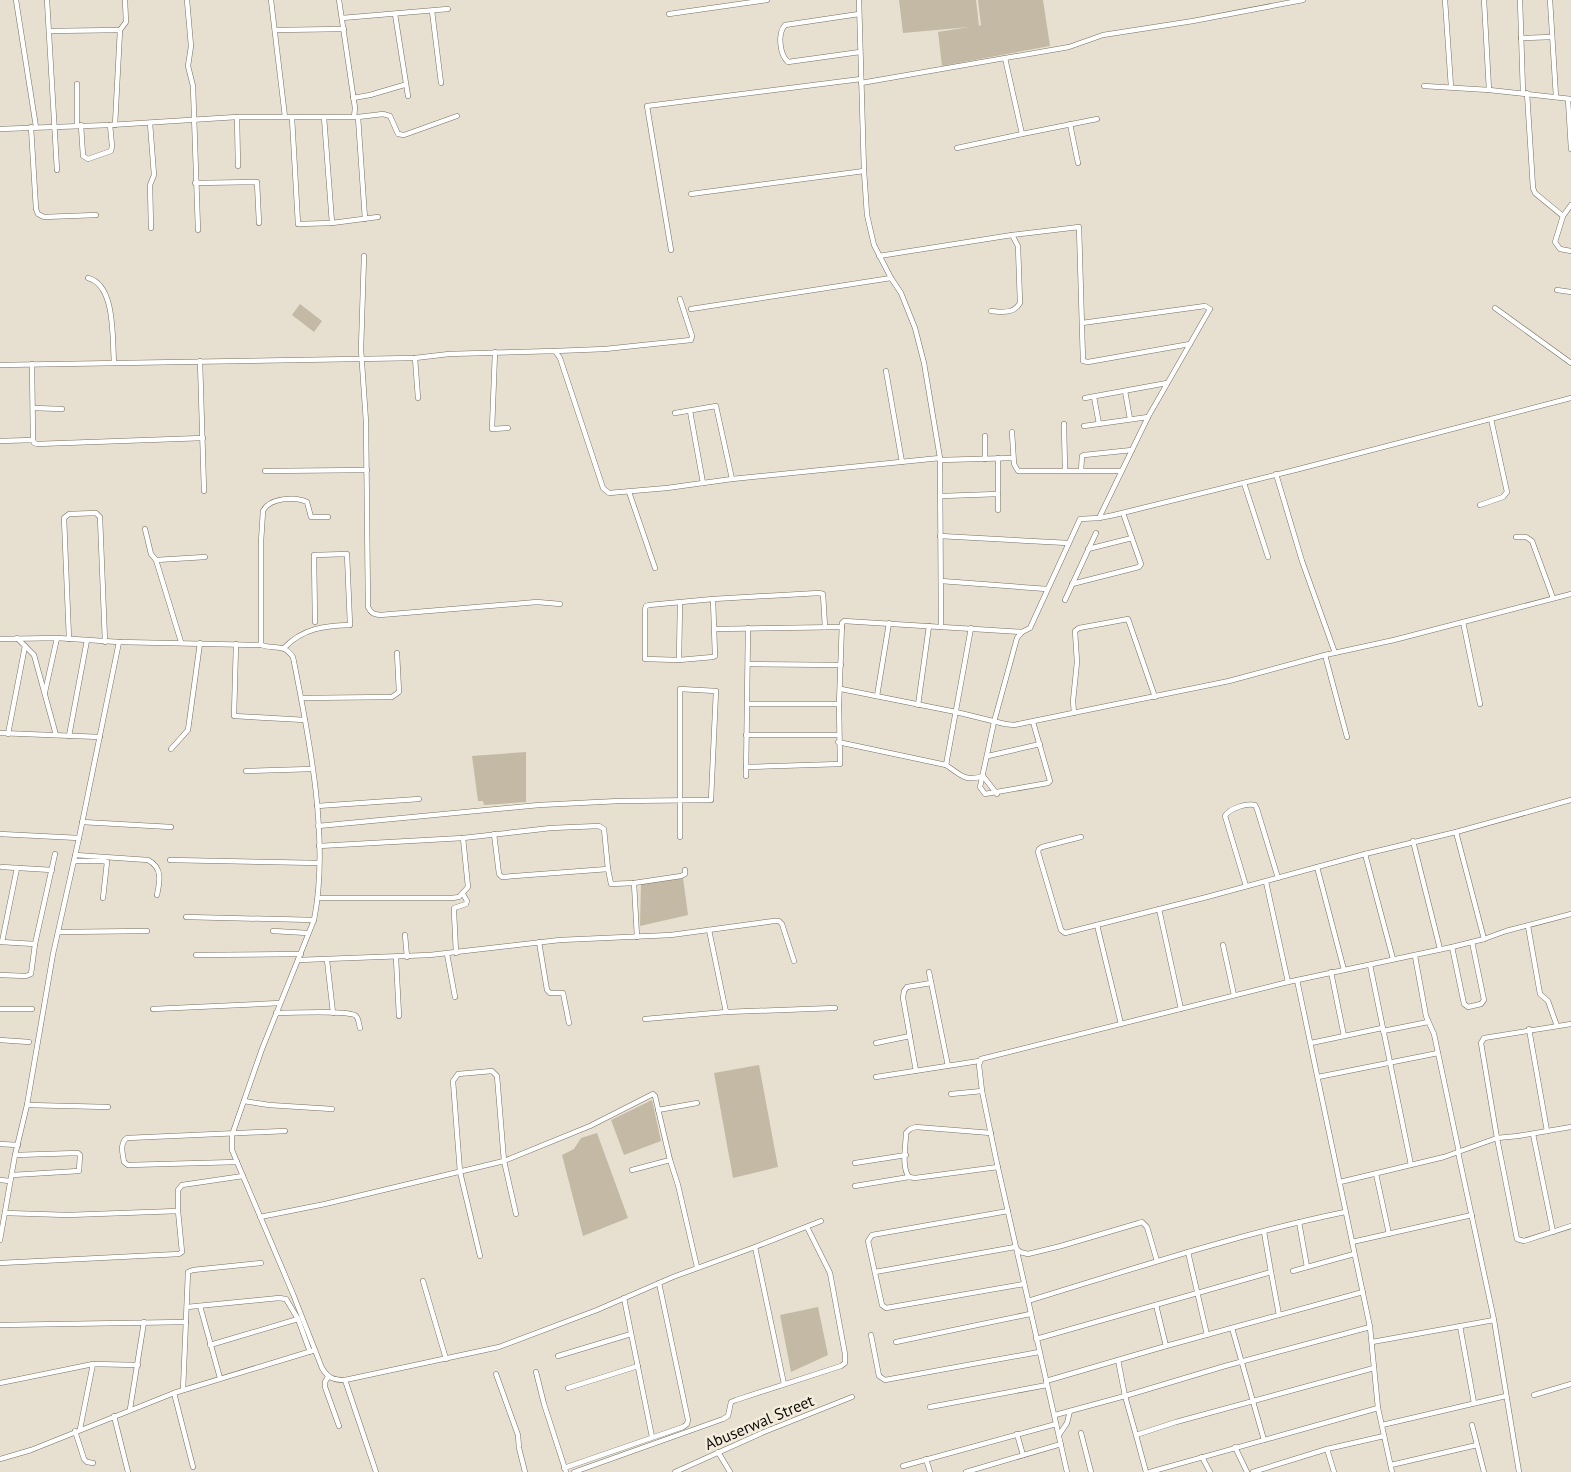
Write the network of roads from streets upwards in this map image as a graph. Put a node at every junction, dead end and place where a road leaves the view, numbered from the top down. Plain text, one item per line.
1 (16, 0) edge
2 (47, 0) edge
3 (125, 0) edge
4 (187, 0) edge
5 (271, 0) edge
6 (339, 0) edge
7 (767, 0) edge
8 (859, 0) edge
9 (1303, 0) edge
10 (1445, 0) edge
11 (1484, 0) edge
12 (1520, 0) edge
13 (1550, 0) edge
14 (448, 9) dead end
15 (432, 11) junction
16 (395, 14) junction
17 (669, 14) dead end
18 (859, 14) junction
19 (342, 18) junction
20 (344, 29) junction
21 (120, 30) junction
22 (276, 30) junction
23 (49, 31) junction
24 (1552, 37) junction
25 (1521, 38) junction
26 (860, 52) junction
27 (1005, 58) junction
28 (861, 81) junction
29 (441, 83) dead end
30 (77, 84) dead end
31 (404, 85) dead end
32 (1424, 86) dead end
33 (1451, 88) junction
34 (1489, 90) junction
35 (1525, 93) junction
36 (408, 96) dead end
37 (1556, 97) junction
38 (353, 98) junction
39 (1569, 99) edge
40 (457, 116) dead end
41 (237, 117) junction
42 (324, 117) junction
43 (356, 117) junction
44 (285, 118) junction
45 (292, 118) junction
46 (1097, 119) dead end
47 (194, 120) junction
48 (150, 123) junction
49 (1070, 124) junction
50 (113, 125) junction
51 (55, 126) junction
52 (79, 126) junction
53 (33, 127) junction
54 (0, 129) edge
55 (1022, 134) junction
56 (957, 148) dead end
57 (1571, 148) edge
58 (1078, 163) dead end
59 (238, 166) dead end
60 (57, 170) dead end
61 (864, 171) junction
62 (195, 182) junction
63 (691, 194) dead end
64 (1571, 205) edge
65 (96, 215) dead end
66 (1563, 216) junction
67 (378, 217) dead end
68 (365, 220) junction
69 (259, 223) dead end
70 (332, 223) junction
71 (151, 228) dead end
72 (198, 230) dead end
73 (1012, 235) junction
74 (671, 250) dead end
75 (1571, 251) edge
76 (364, 256) dead end
77 (879, 256) junction
78 (88, 278) dead end
79 (891, 278) junction
80 (1557, 290) dead end
81 (1571, 292) edge
82 (680, 299) dead end
83 (1496, 308) dead end
84 (691, 309) dead end
85 (991, 311) dead end
86 (1082, 323) junction
87 (1190, 344) junction
88 (555, 351) junction
89 (495, 352) junction
90 (363, 357) junction
91 (415, 358) junction
92 (200, 361) junction
93 (114, 362) junction
94 (1571, 363) edge
95 (32, 364) junction
96 (0, 365) edge
97 (886, 371) dead end
98 (1167, 383) junction
99 (1126, 391) junction
100 (1094, 397) junction
101 (418, 398) dead end
102 (1085, 398) dead end
103 (1571, 398) edge
104 (33, 408) junction
105 (62, 409) dead end
106 (690, 411) junction
107 (675, 413) dead end
108 (1148, 417) junction
109 (1130, 419) junction
110 (1491, 419) junction
111 (1064, 424) dead end
112 (1099, 424) junction
113 (1084, 426) dead end
114 (508, 428) dead end
115 (1012, 432) dead end
116 (985, 436) dead end
117 (203, 438) junction
118 (33, 440) junction
119 (0, 441) edge
120 (1132, 450) junction
121 (998, 458) junction
122 (1013, 458) junction
123 (940, 459) junction
124 (985, 459) junction
125 (902, 462) junction
126 (367, 470) junction
127 (265, 471) dead end
128 (1065, 471) junction
129 (1082, 471) junction
130 (1121, 471) junction
131 (1276, 474) junction
132 (732, 479) junction
133 (703, 483) junction
134 (1244, 483) junction
135 (204, 491) dead end
136 (629, 492) junction
137 (998, 494) junction
138 (942, 496) junction
139 (1480, 505) dead end
140 (998, 510) dead end
141 (1124, 513) junction
142 (328, 517) dead end
143 (1099, 518) junction
144 (145, 529) dead end
145 (1096, 533) dead end
146 (940, 536) junction
147 (1516, 537) dead end
148 (1132, 538) junction
149 (1068, 543) junction
150 (1088, 549) junction
151 (1268, 557) dead end
152 (205, 558) dead end
153 (156, 560) junction
154 (654, 568) dead end
155 (941, 581) junction
156 (1072, 584) junction
157 (1047, 590) junction
158 (1571, 594) edge
159 (1553, 598) junction
160 (713, 599) junction
161 (1065, 600) dead end
162 (680, 603) junction
163 (560, 604) dead end
164 (315, 622) dead end
165 (1463, 622) junction
166 (889, 623) junction
167 (824, 626) junction
168 (929, 626) junction
169 (842, 627) junction
170 (941, 627) junction
171 (715, 628) junction
172 (748, 628) junction
173 (972, 628) junction
174 (1022, 632) junction
175 (17, 638) junction
176 (58, 638) junction
177 (0, 639) edge
178 (69, 639) junction
179 (87, 640) junction
180 (105, 642) junction
181 (119, 642) junction
182 (181, 642) junction
183 (200, 643) junction
184 (236, 644) junction
185 (260, 645) junction
186 (25, 646) junction
187 (287, 647) junction
188 (1335, 653) junction
189 (397, 654) dead end
190 (1325, 655) junction
191 (679, 660) junction
192 (748, 664) junction
193 (840, 664) junction
194 (840, 689) junction
195 (45, 694) junction
196 (877, 696) junction
197 (1155, 697) junction
198 (302, 698) junction
199 (746, 704) junction
200 (839, 704) junction
201 (1480, 704) dead end
202 (918, 705) junction
203 (956, 712) junction
204 (1074, 713) junction
205 (306, 720) junction
206 (994, 722) junction
207 (1033, 722) junction
208 (0, 733) edge
209 (8, 734) junction
210 (56, 735) junction
211 (746, 735) junction
212 (838, 735) junction
213 (69, 736) junction
214 (100, 736) junction
215 (1347, 738) dead end
216 (838, 742) junction
217 (1040, 744) junction
218 (171, 749) dead end
219 (988, 756) junction
220 (946, 765) junction
221 (746, 767) junction
222 (312, 769) junction
223 (246, 771) dead end
224 (746, 776) dead end
225 (983, 776) junction
226 (997, 794) junction
227 (419, 799) dead end
228 (1571, 800) edge
229 (680, 801) junction
230 (317, 806) junction
231 (82, 822) junction
232 (318, 826) junction
233 (171, 828) dead end
234 (1456, 832) junction
235 (0, 834) edge
236 (494, 834) junction
237 (680, 836) dead end
238 (1081, 836) dead end
239 (80, 838) junction
240 (464, 838) junction
241 (1414, 841) junction
242 (319, 846) junction
243 (55, 854) dead end
244 (1365, 854) junction
245 (75, 858) junction
246 (170, 860) dead end
247 (318, 863) junction
248 (2, 867) dead end
249 (1317, 867) junction
250 (17, 868) junction
251 (608, 869) junction
252 (52, 870) junction
253 (685, 870) dead end
254 (1278, 878) junction
255 (1266, 882) junction
256 (634, 883) junction
257 (1246, 886) junction
258 (463, 894) junction
259 (156, 895) dead end
260 (103, 898) dead end
261 (318, 898) junction
262 (1159, 909) junction
263 (1571, 914) edge
264 (186, 917) dead end
265 (314, 920) junction
266 (1097, 925) junction
267 (1528, 926) junction
268 (709, 930) junction
269 (147, 931) dead end
270 (59, 932) junction
271 (273, 932) dead end
272 (308, 933) junction
273 (405, 935) dead end
274 (637, 937) junction
275 (1484, 940) junction
276 (1, 942) edge
277 (539, 942) junction
278 (1472, 942) junction
279 (36, 944) junction
280 (1223, 945) dead end
281 (1452, 947) junction
282 (1440, 949) junction
283 (456, 953) junction
284 (196, 954) dead end
285 (301, 954) junction
286 (447, 954) junction
287 (1415, 956) junction
288 (407, 957) junction
289 (396, 958) junction
290 (1393, 958) junction
291 (298, 960) junction
292 (328, 960) junction
293 (794, 961) dead end
294 (1370, 965) junction
295 (1344, 970) junction
296 (929, 972) dead end
297 (1331, 972) junction
298 (0, 975) edge
299 (1297, 980) junction
300 (1288, 982) junction
301 (931, 983) junction
302 (1234, 995) junction
303 (454, 997) dead end
304 (280, 1003) junction
305 (835, 1008) dead end
306 (0, 1009) edge
307 (32, 1009) dead end
308 (152, 1009) dead end
309 (1181, 1009) junction
310 (726, 1012) junction
311 (276, 1013) junction
312 (333, 1013) junction
313 (399, 1016) dead end
314 (645, 1019) dead end
315 (1428, 1022) junction
316 (569, 1023) dead end
317 (1121, 1024) junction
318 (1571, 1024) edge
319 (1557, 1026) junction
320 (360, 1028) dead end
321 (1382, 1029) junction
322 (1529, 1030) junction
323 (910, 1036) junction
324 (1344, 1036) junction
325 (0, 1040) edge
326 (29, 1042) dead end
327 (876, 1043) dead end
328 (1311, 1043) junction
329 (1438, 1053) junction
330 (979, 1061) junction
331 (1390, 1062) junction
332 (948, 1066) junction
333 (916, 1071) junction
334 (876, 1076) dead end
335 (1318, 1076) junction
336 (982, 1091) junction
337 (951, 1094) dead end
338 (244, 1102) junction
339 (697, 1103) dead end
340 (28, 1105) junction
341 (108, 1107) dead end
342 (332, 1109) dead end
343 (658, 1110) junction
344 (1571, 1126) edge
345 (285, 1131) dead end
346 (1547, 1131) junction
347 (991, 1133) junction
348 (1533, 1134) junction
349 (232, 1135) junction
350 (1497, 1138) junction
351 (0, 1144) edge
352 (18, 1145) junction
353 (1459, 1152) junction
354 (15, 1155) junction
355 (906, 1156) junction
356 (670, 1160) junction
357 (504, 1161) junction
358 (237, 1162) junction
359 (855, 1163) dead end
360 (1411, 1165) junction
361 (998, 1167) junction
362 (632, 1170) dead end
363 (460, 1172) junction
364 (1376, 1174) junction
365 (12, 1175) junction
366 (243, 1176) junction
367 (909, 1176) junction
368 (0, 1180) edge
369 (10, 1181) junction
370 (1340, 1182) junction
371 (855, 1186) dead end
372 (178, 1211) junction
373 (1008, 1211) junction
374 (1345, 1212) junction
375 (516, 1214) dead end
376 (3, 1215) edge
377 (1472, 1215) junction
378 (260, 1217) junction
379 (821, 1221) dead end
380 (1299, 1222) junction
381 (807, 1226) junction
382 (1571, 1226) edge
383 (1264, 1232) junction
384 (1553, 1232) junction
385 (1388, 1234) junction
386 (0, 1240) edge
387 (1352, 1242) junction
388 (1015, 1247) junction
389 (755, 1248) junction
390 (1188, 1252) junction
391 (1354, 1254) junction
392 (480, 1256) dead end
393 (1157, 1261) junction
394 (0, 1263) edge
395 (261, 1263) dead end
396 (697, 1267) junction
397 (1307, 1267) junction
398 (1293, 1271) dead end
399 (875, 1272) junction
400 (1271, 1272) junction
401 (423, 1281) dead end
402 (659, 1283) junction
403 (1024, 1284) junction
404 (1363, 1292) junction
405 (1198, 1293) junction
406 (624, 1298) junction
407 (1028, 1301) junction
408 (1156, 1305) junction
409 (200, 1306) junction
410 (187, 1307) junction
411 (1030, 1314) junction
412 (1278, 1315) junction
413 (298, 1319) junction
414 (1494, 1320) junction
415 (144, 1322) junction
416 (186, 1322) junction
417 (0, 1325) edge
418 (1460, 1326) junction
419 (1370, 1327) junction
420 (1232, 1328) junction
421 (631, 1334) junction
422 (870, 1335) dead end
423 (1207, 1335) junction
424 (1036, 1339) junction
425 (896, 1342) dead end
426 (1372, 1342) junction
427 (210, 1345) junction
428 (1166, 1346) junction
429 (313, 1351) junction
430 (1039, 1352) junction
431 (558, 1356) dead end
432 (446, 1359) junction
433 (1118, 1360) junction
434 (1242, 1361) junction
435 (94, 1364) junction
436 (138, 1364) junction
437 (638, 1366) junction
438 (1374, 1368) junction
439 (536, 1372) dead end
440 (496, 1374) dead end
441 (328, 1377) junction
442 (220, 1378) junction
443 (345, 1380) junction
444 (0, 1383) edge
445 (1046, 1383) junction
446 (784, 1384) junction
447 (1571, 1384) edge
448 (568, 1388) dead end
449 (182, 1390) junction
450 (174, 1393) junction
451 (1534, 1395) dead end
452 (1125, 1396) junction
453 (1506, 1396) junction
454 (852, 1397) dead end
455 (1252, 1402) junction
456 (1474, 1402) junction
457 (930, 1407) dead end
458 (1378, 1408) junction
459 (130, 1409) junction
460 (1070, 1411) junction
461 (1054, 1415) junction
462 (114, 1416) junction
463 (1056, 1424) junction
464 (1472, 1425) dead end
465 (339, 1426) dead end
466 (1382, 1426) junction
467 (77, 1430) junction
468 (1080, 1433) dead end
469 (1017, 1434) junction
470 (1059, 1435) junction
471 (1136, 1435) junction
472 (1384, 1436) junction
473 (652, 1437) junction
474 (1264, 1440) junction
475 (1061, 1444) junction
476 (1477, 1445) junction
477 (1235, 1448) junction
478 (1327, 1449) junction
479 (718, 1452) junction
480 (1022, 1455) junction
481 (1202, 1457) junction
482 (0, 1459) edge
483 (926, 1459) junction
484 (93, 1463) dead end
485 (1390, 1465) junction
486 (194, 1466) dead end
487 (903, 1466) dead end
488 (565, 1470) edge
489 (128, 1472) edge
490 (376, 1472) edge
491 (525, 1472) edge
492 (574, 1472) edge
493 (675, 1472) edge
494 (730, 1472) edge
495 (930, 1472) edge
496 (966, 1472) edge
497 (1067, 1472) edge
498 (1091, 1472) edge
499 (1146, 1472) edge
500 (1150, 1472) edge
501 (1210, 1472) edge
502 (1247, 1472) edge
503 (1253, 1472) edge
504 (1334, 1472) edge
505 (1392, 1472) edge
506 (1484, 1472) edge
507 (1519, 1472) edge

1 - 53 street
2 - 23 street
3 - 21 street
4 - 47 street
5 - 22 street
6 - 19 street
7 - 17 street
8 - 18 street
9 - 27 street
10 - 33 street
11 - 34 street
12 - 25 street
13 - 24 street
14 - 15 street
15 - 16 street
15 - 29 street
16 - 19 street
16 - 36 street
18 - 26 street
18 - 26 street
19 - 20 street
20 - 22 street
20 - 38 street
21 - 23 street
21 - 50 street
22 - 44 street
23 - 51 street
24 - 25 street
24 - 37 street
25 - 35 street
26 - 28 street
27 - 28 street
27 - 55 street
28 - 61 street
28 - 74 street
30 - 52 street
31 - 38 street
32 - 33 street
33 - 34 street
34 - 35 street
35 - 37 street
35 - 66 street
37 - 39 street
38 - 43 street
39 - 57 street
40 - 43 street
41 - 44 street
41 - 47 street
41 - 59 street
42 - 43 street
42 - 45 street
42 - 70 street
43 - 68 street
44 - 45 street
45 - 70 street
46 - 49 street
47 - 48 street
47 - 62 street
48 - 50 street
48 - 71 street
49 - 55 street
49 - 58 street
50 - 52 street
50 - 52 street
51 - 52 street
51 - 53 street
51 - 60 street
53 - 54 street
53 - 65 street
55 - 56 street
61 - 63 street
61 - 77 street
62 - 69 street
62 - 72 street
64 - 66 street
66 - 75 street
67 - 68 street
68 - 70 street
73 - 77 street
73 - 85 street
73 - 86 street
76 - 90 street
77 - 79 street
78 - 93 street
79 - 84 street
79 - 123 street
80 - 81 street
82 - 88 street
83 - 94 street
86 - 87 street
86 - 87 street
87 - 98 street
88 - 89 street
88 - 136 street
89 - 91 street
89 - 114 street
90 - 91 street
90 - 92 street
90 - 126 street
91 - 101 street
92 - 93 street
92 - 117 street
93 - 95 street
95 - 96 street
95 - 104 street
97 - 125 street
98 - 99 street
98 - 108 street
99 - 100 street
99 - 109 street
100 - 102 street
100 - 112 street
103 - 110 street
104 - 105 street
104 - 118 street
106 - 107 street
106 - 132 street
106 - 133 street
108 - 109 street
108 - 120 street
109 - 112 street
110 - 131 street
110 - 139 street
111 - 128 street
112 - 113 street
115 - 122 street
116 - 124 street
117 - 118 street
117 - 135 street
118 - 119 street
120 - 129 street
120 - 130 street
121 - 122 street
121 - 124 street
121 - 137 street
122 - 128 street
123 - 124 street
123 - 125 street
123 - 138 street
125 - 132 street
126 - 127 street
126 - 163 street
128 - 129 street
129 - 130 street
130 - 143 street
131 - 134 street
131 - 188 street
132 - 133 street
133 - 136 street
134 - 141 street
134 - 151 street
136 - 154 street
137 - 138 street
137 - 140 street
138 - 146 street
141 - 143 street
141 - 148 street
142 - 185 street
143 - 149 street
144 - 153 street
145 - 150 street
146 - 149 street
146 - 155 street
147 - 159 street
148 - 150 street
148 - 156 street
149 - 157 street
150 - 156 street
152 - 153 street
153 - 182 street
155 - 157 street
155 - 170 street
156 - 161 street
157 - 174 street
158 - 159 street
159 - 165 street
160 - 162 street
160 - 167 street
160 - 171 street
162 - 191 street
162 - 191 street
164 - 187 street
165 - 188 street
165 - 201 street
166 - 168 street
166 - 169 street
166 - 196 street
167 - 169 street
167 - 172 street
168 - 170 street
168 - 202 street
169 - 193 street
170 - 173 street
171 - 172 street
171 - 191 street
172 - 192 street
173 - 174 street
173 - 203 street
174 - 206 street
175 - 176 street
175 - 177 street
175 - 186 street
176 - 178 street
176 - 195 street
178 - 179 street
178 - 180 street
179 - 180 street
179 - 213 street
180 - 181 street
181 - 182 street
181 - 214 street
182 - 183 street
183 - 184 street
183 - 218 street
184 - 185 street
184 - 205 street
185 - 187 street
186 - 195 street
186 - 209 street
187 - 198 street
188 - 190 street
189 - 198 street
190 - 197 street
190 - 215 street
192 - 193 street
192 - 199 street
193 - 194 street
194 - 196 street
194 - 200 street
195 - 210 street
196 - 202 street
197 - 204 street
197 - 204 street
198 - 205 street
199 - 200 street
199 - 211 street
200 - 212 street
202 - 203 street
203 - 206 street
203 - 220 street
204 - 207 street
205 - 222 street
206 - 207 street
206 - 219 street
207 - 217 street
208 - 209 street
209 - 210 street
210 - 213 street
211 - 212 street
211 - 221 street
212 - 216 street
213 - 214 street
214 - 231 street
216 - 220 street
216 - 221 street
217 - 219 street
217 - 226 street
219 - 225 street
220 - 225 street
221 - 224 street
222 - 223 street
222 - 230 street
225 - 226 street
225 - 226 street
227 - 230 street
228 - 234 street
229 - 229 street
229 - 232 street
229 - 237 street
230 - 232 street
231 - 233 street
231 - 239 street
232 - 242 street
234 - 241 street
234 - 275 street
235 - 239 street
236 - 240 street
236 - 251 street
236 - 251 street
238 - 266 street
239 - 245 street
240 - 242 street
240 - 258 street
241 - 244 street
241 - 282 street
242 - 247 street
243 - 252 street
244 - 249 street
244 - 290 street
245 - 259 street
245 - 260 street
245 - 270 street
246 - 247 street
247 - 261 street
248 - 250 street
249 - 254 street
249 - 295 street
250 - 252 street
250 - 276 street
251 - 256 street
252 - 279 street
253 - 256 street
254 - 255 street
254 - 257 street
255 - 257 street
255 - 300 street
256 - 274 street
257 - 262 street
258 - 261 street
258 - 283 street
261 - 265 street
262 - 266 street
262 - 309 street
263 - 267 street
264 - 265 street
265 - 272 street
266 - 317 street
267 - 275 street
267 - 319 street
268 - 274 street
268 - 293 street
268 - 310 street
269 - 270 street
270 - 340 street
271 - 272 street
272 - 285 street
273 - 288 street
274 - 277 street
275 - 278 street
276 - 279 street
277 - 283 street
277 - 316 street
278 - 281 street
278 - 281 street
279 - 298 street
280 - 302 street
281 - 282 street
282 - 287 street
283 - 286 street
284 - 285 street
285 - 291 street
286 - 288 street
286 - 303 street
287 - 290 street
287 - 315 street
288 - 289 street
289 - 292 street
289 - 313 street
290 - 294 street
291 - 292 street
291 - 304 street
292 - 312 street
294 - 295 street
294 - 321 street
295 - 297 street
296 - 301 street
297 - 299 street
297 - 324 street
299 - 300 street
299 - 328 street
300 - 302 street
301 - 323 street
301 - 332 street
302 - 309 street
304 - 308 street
304 - 311 street
305 - 310 street
306 - 307 street
309 - 317 street
310 - 314 street
311 - 312 street
311 - 338 street
312 - 320 street
315 - 321 street
315 - 329 street
317 - 330 street
318 - 319 street
319 - 322 street
321 - 324 street
321 - 331 street
322 - 346 street
322 - 350 street
323 - 327 street
323 - 333 street
324 - 328 street
325 - 326 street
328 - 335 street
329 - 331 street
329 - 353 street
330 - 332 street
330 - 336 street
331 - 335 street
331 - 360 street
332 - 333 street
333 - 334 street
335 - 370 street
336 - 337 street
336 - 347 street
338 - 342 street
338 - 349 street
339 - 343 street
340 - 341 street
340 - 352 street
343 - 356 street
343 - 357 street
344 - 346 street
345 - 349 street
346 - 348 street
347 - 355 street
347 - 361 street
348 - 350 street
348 - 384 street
349 - 358 street
349 - 358 street
350 - 353 street
350 - 384 street
351 - 352 street
352 - 354 street
353 - 360 street
353 - 377 street
354 - 365 street
354 - 365 street
355 - 359 street
355 - 367 street
356 - 362 street
356 - 396 street
357 - 363 street
357 - 363 street
357 - 375 street
358 - 366 street
360 - 364 street
361 - 367 street
361 - 373 street
363 - 378 street
363 - 392 street
364 - 370 street
364 - 385 street
365 - 369 street
366 - 372 street
366 - 378 street
367 - 371 street
368 - 369 street
369 - 376 street
370 - 374 street
372 - 376 street
372 - 394 street
373 - 388 street
373 - 399 street
374 - 380 street
374 - 387 street
376 - 386 street
377 - 385 street
377 - 414 street
378 - 429 street
379 - 381 street
380 - 383 street
380 - 397 street
381 - 389 street
381 - 446 street
382 - 384 street
383 - 390 street
383 - 400 street
385 - 387 street
387 - 391 street
388 - 393 street
388 - 399 street
388 - 403 street
389 - 396 street
389 - 446 street
390 - 393 street
390 - 405 street
391 - 397 street
391 - 404 street
393 - 407 street
395 - 410 street
396 - 402 street
397 - 398 street
399 - 403 street
400 - 405 street
400 - 412 street
401 - 432 street
402 - 406 street
402 - 473 street
403 - 407 street
404 - 412 street
404 - 419 street
405 - 408 street
405 - 423 street
406 - 421 street
406 - 432 street
407 - 411 street
408 - 424 street
408 - 428 street
409 - 410 street
409 - 413 street
409 - 427 street
410 - 416 street
411 - 424 street
411 - 425 street
412 - 420 street
413 - 427 street
413 - 429 street
414 - 418 street
414 - 453 street
415 - 416 street
415 - 417 street
415 - 436 street
416 - 449 street
418 - 426 street
418 - 456 street
419 - 426 street
419 - 434 street
420 - 423 street
420 - 434 street
421 - 431 street
421 - 437 street
422 - 430 street
423 - 428 street
424 - 430 street
426 - 438 street
427 - 442 street
428 - 433 street
429 - 441 street
429 - 442 street
430 - 445 street
432 - 443 street
433 - 445 street
433 - 452 street
434 - 452 street
434 - 455 street
435 - 436 street
435 - 444 street
435 - 467 street
436 - 459 street
437 - 448 street
437 - 473 street
438 - 455 street
438 - 458 street
439 - 488 street
440 - 491 street
441 - 443 street
441 - 465 street
442 - 449 street
443 - 490 street
445 - 457 street
445 - 461 street
446 - 492 street
447 - 451 street
449 - 450 street
450 - 459 street
450 - 486 street
452 - 460 street
452 - 471 street
453 - 456 street
453 - 507 street
454 - 479 street, Abuserwal Street
455 - 471 street
455 - 474 street
456 - 466 street
458 - 466 street
458 - 474 street
459 - 462 street
460 - 461 street
460 - 470 street
461 - 463 street
462 - 467 street
462 - 489 street
463 - 469 street
463 - 470 street
464 - 476 street
466 - 472 street
467 - 482 street
467 - 484 street
468 - 498 street
469 - 480 street
469 - 483 street
470 - 475 street
471 - 499 street
472 - 478 street
472 - 485 street
473 - 488 street
474 - 477 street
475 - 480 street
475 - 497 street
476 - 485 street
476 - 506 street
477 - 481 street
477 - 502 street
478 - 503 street
478 - 504 street
479 - 493 street, Abuserwal Street
479 - 494 street
480 - 496 street
481 - 500 street
481 - 501 street
483 - 487 street
483 - 495 street
485 - 505 street

